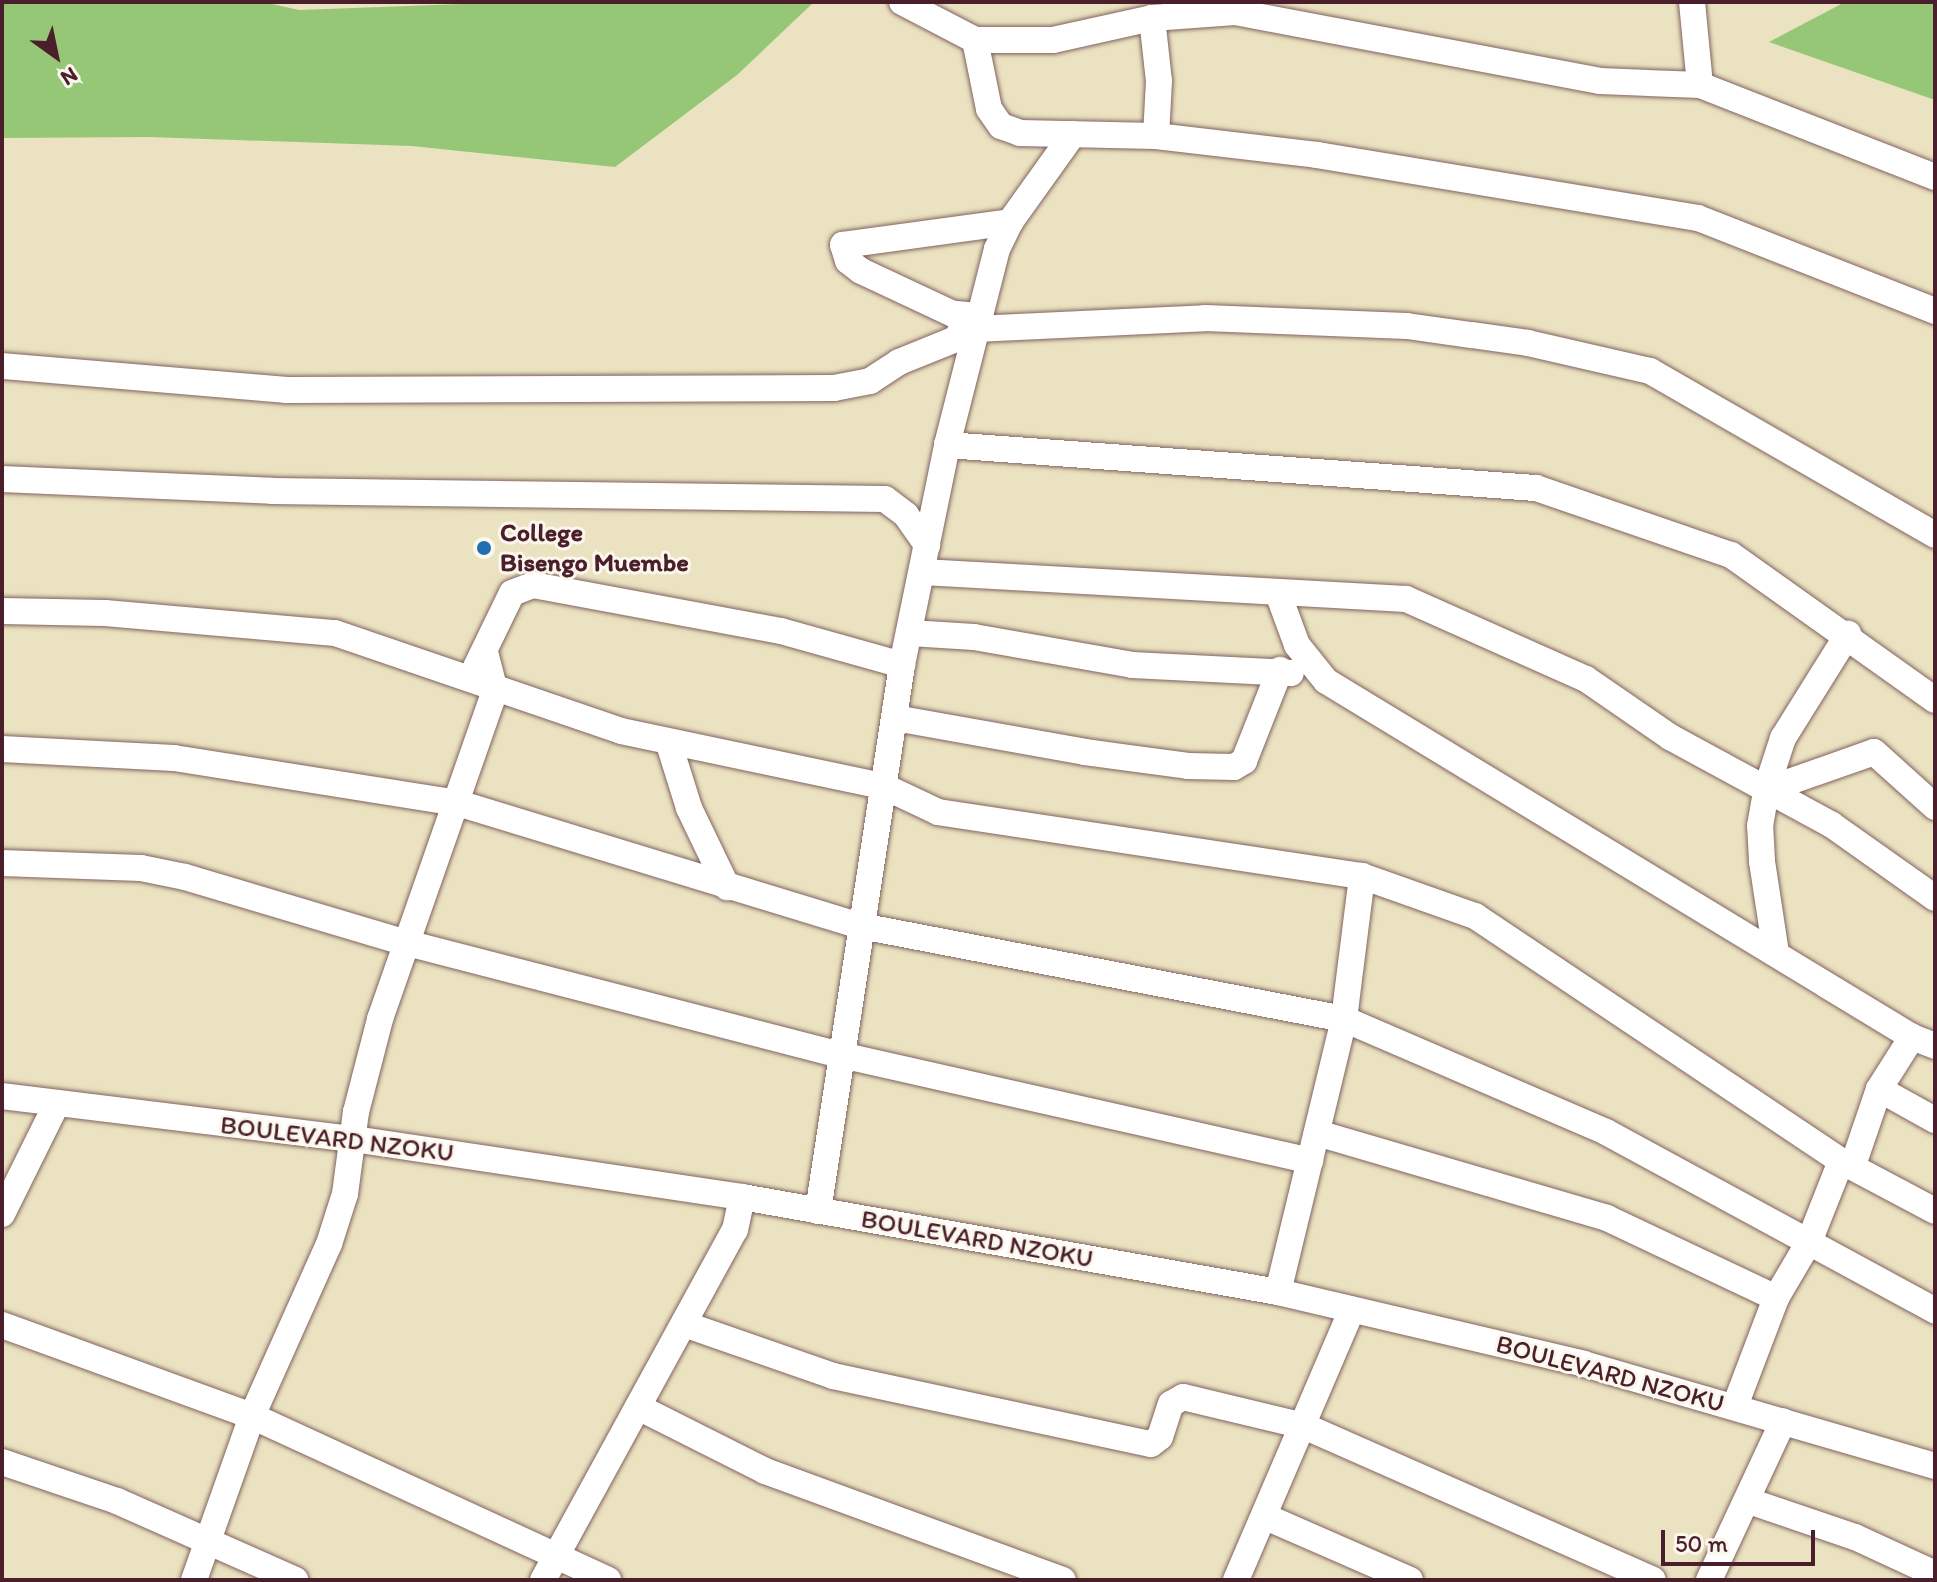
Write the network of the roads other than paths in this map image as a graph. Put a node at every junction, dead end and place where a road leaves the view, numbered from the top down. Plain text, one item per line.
1 (902, 2) edge
2 (1692, 2) edge
3 (1152, 18) junction
4 (975, 40) junction
5 (1700, 85) junction
6 (1073, 134) junction
7 (1156, 136) junction
8 (1935, 177) edge
9 (1010, 222) junction
10 (1935, 311) edge
11 (974, 321) junction
12 (2, 366) edge
13 (947, 445) junction
14 (2, 479) edge
15 (1935, 535) edge
16 (927, 545) junction
17 (922, 572) junction
18 (1279, 596) junction
19 (2, 611) edge
20 (910, 633) junction
21 (1848, 634) junction
22 (485, 652) junction
23 (902, 665) junction
24 (1280, 670) junction
25 (467, 680) junction
26 (1326, 681) junction
27 (495, 691) junction
28 (1935, 700) edge
29 (895, 718) junction
30 (669, 744) junction
31 (2, 749) edge
32 (883, 786) junction
33 (1769, 788) junction
34 (458, 803) junction
35 (1935, 807) edge
36 (2, 863) edge
37 (1362, 876) junction
38 (727, 887) junction
39 (1935, 898) edge
40 (861, 926) junction
41 (407, 943) junction
42 (1776, 953) junction
43 (1344, 1019) junction
44 (1924, 1042) edge
45 (841, 1055) junction
46 (1879, 1089) junction
47 (2, 1096) edge
48 (56, 1105) junction
49 (1935, 1120) edge
50 (1317, 1133) junction
51 (354, 1139) junction
52 (1310, 1161) junction
53 (1847, 1163) junction
54 (742, 1197) junction
55 (818, 1211) junction
56 (1935, 1211) edge
57 (2, 1214) edge
58 (1809, 1242) junction
59 (1278, 1292) junction
60 (1776, 1298) junction
61 (1352, 1310) junction
62 (1935, 1311) edge
63 (684, 1324) junction
64 (2, 1325) edge
65 (1735, 1406) junction
66 (638, 1407) junction
67 (252, 1416) junction
68 (1783, 1421) junction
69 (1304, 1426) junction
70 (2, 1462) edge
71 (1935, 1466) edge
72 (1749, 1501) junction
73 (1266, 1517) junction
74 (206, 1543) junction
75 (556, 1556) junction
76 (1616, 1573) edge
77 (1935, 1574) edge
78 (194, 1580) edge
79 (295, 1580) edge
80 (543, 1580) edge
81 (608, 1580) edge
82 (1063, 1580) edge
83 (1236, 1580) edge
84 (1410, 1580) edge
85 (1653, 1580) edge
86 (1709, 1580) edge

1 - 4 street
2 - 5 street
3 - 4 street
3 - 5 street
3 - 7 street
4 - 6 street
5 - 8 street
6 - 7 street
6 - 9 street
7 - 10 street
9 - 11 street
9 - 11 street
11 - 12 street
11 - 13 street
11 - 15 street
13 - 16 street
13 - 21 street
14 - 16 street
16 - 17 street
17 - 18 street
17 - 20 street
18 - 26 street
18 - 33 street
19 - 25 street
20 - 23 street
20 - 24 street
21 - 28 street
21 - 33 street
22 - 23 street
22 - 25 street
22 - 27 street
23 - 29 street
24 - 26 street
24 - 29 street
25 - 27 street
26 - 42 street
27 - 30 street
27 - 34 street
29 - 32 street
30 - 32 street
30 - 38 street
31 - 34 street
32 - 37 street
32 - 40 street
33 - 35 street
33 - 39 street
33 - 42 street
34 - 38 street
34 - 41 street
36 - 41 street
37 - 43 street
37 - 53 street
38 - 40 street
40 - 43 street
40 - 45 street
41 - 45 street
41 - 51 street
42 - 44 street
43 - 50 street
43 - 58 street
44 - 46 street
45 - 52 street
45 - 55 street
46 - 49 street
46 - 53 street
47 - 48 street, BOULEVARD NZOKU
48 - 51 street, BOULEVARD NZOKU
48 - 57 street
50 - 52 street
50 - 60 street
51 - 54 street, BOULEVARD NZOKU
51 - 67 street
52 - 59 street
53 - 56 street
53 - 58 street
54 - 55 street, BOULEVARD NZOKU
54 - 63 street
55 - 59 street, BOULEVARD NZOKU
58 - 60 street
58 - 62 street
59 - 61 street, BOULEVARD NZOKU
60 - 65 street
61 - 65 street, BOULEVARD NZOKU
61 - 69 street
63 - 66 street
63 - 69 street
64 - 67 street
65 - 68 street, BOULEVARD NZOKU
66 - 75 street
66 - 82 street
67 - 74 street
67 - 75 street
68 - 71 street, BOULEVARD NZOKU
68 - 72 street
69 - 73 street
69 - 76 street
70 - 74 street
72 - 77 street
72 - 86 street
73 - 83 street
73 - 84 street
74 - 78 street
74 - 79 street
75 - 80 street
75 - 81 street
76 - 85 street

